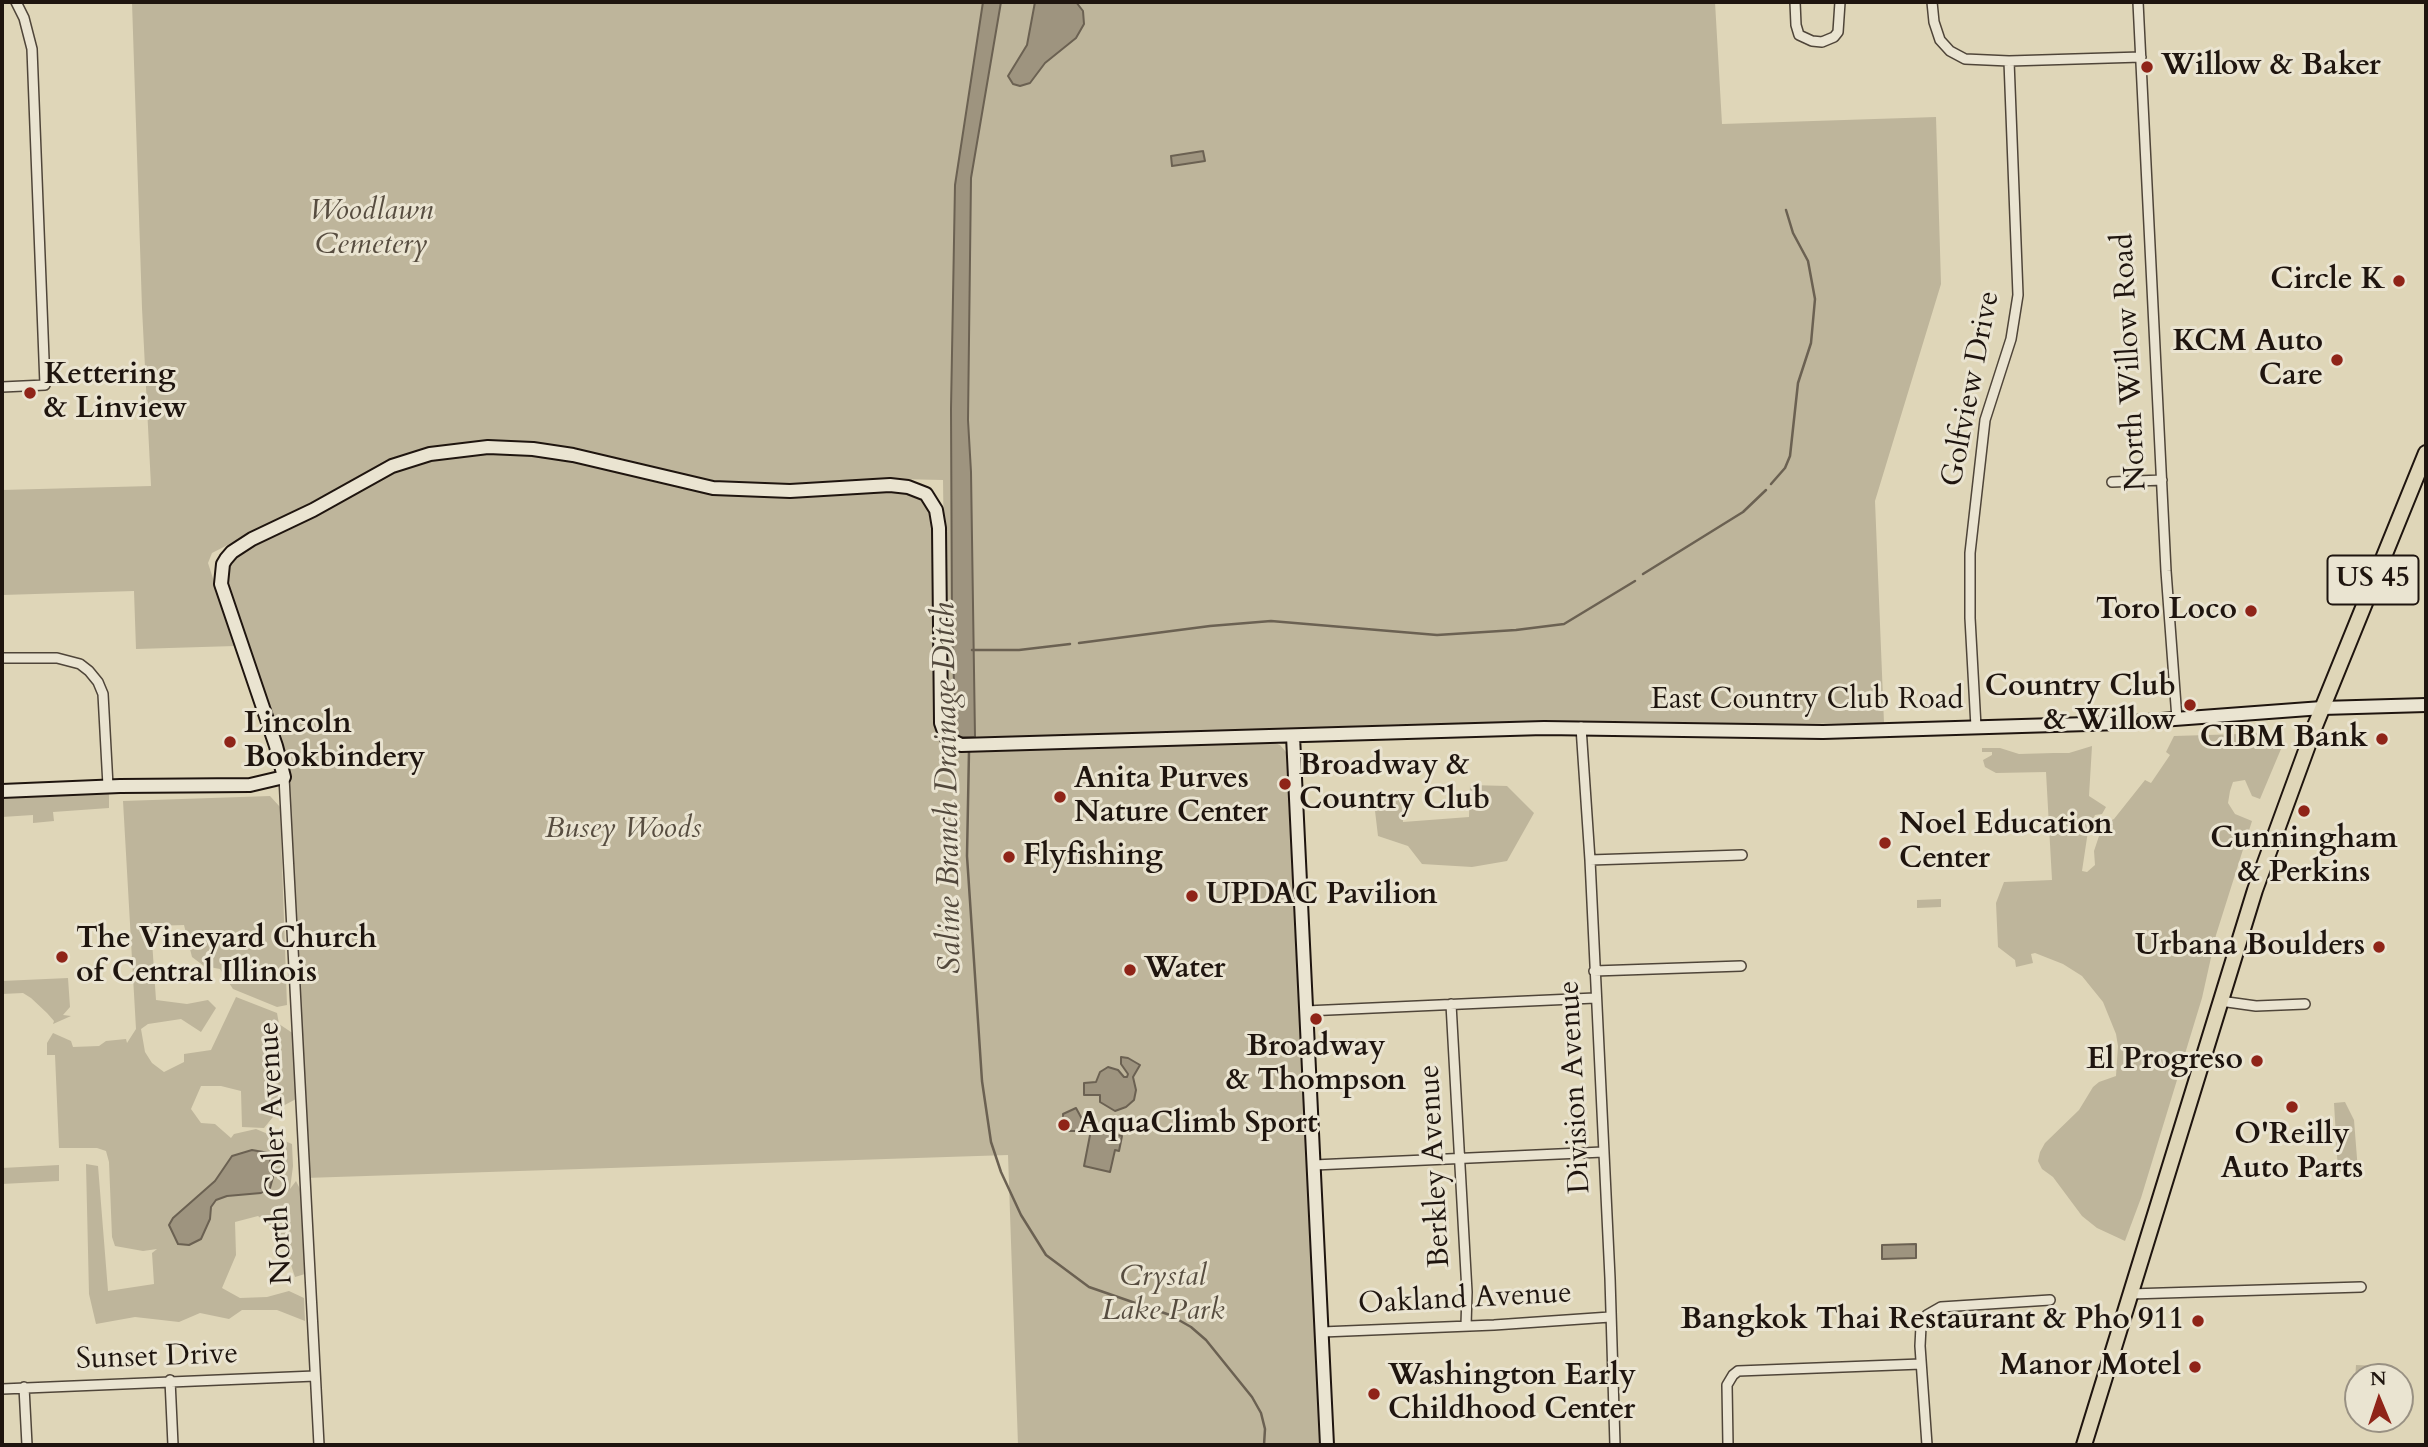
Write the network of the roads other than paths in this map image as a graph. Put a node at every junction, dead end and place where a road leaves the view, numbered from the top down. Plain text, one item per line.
1 (16, 2) edge
2 (1795, 2) edge
3 (1840, 2) edge
4 (1932, 2) edge
5 (2138, 2) edge
6 (2141, 57) junction
7 (2009, 61) junction
8 (2, 387) edge
9 (2426, 453) edge
10 (2162, 480) junction
11 (2112, 482) dead end
12 (2, 658) edge
13 (2426, 705) edge
14 (2322, 708) junction
15 (2177, 719) junction
16 (1581, 727) junction
17 (1976, 727) junction
18 (1293, 736) junction
19 (971, 745) joint
20 (284, 777) junction
21 (108, 786) junction
22 (2, 791) edge
23 (1742, 855) dead end
24 (1590, 860) junction
25 (1741, 966) dead end
26 (1594, 971) junction
27 (1595, 998) junction
28 (2220, 1001) junction
29 (1451, 1004) junction
30 (2305, 1004) dead end
31 (1306, 1011) junction
32 (1603, 1152) junction
33 (1460, 1158) junction
34 (1314, 1165) junction
35 (2361, 1287) dead end
36 (2130, 1294) junction
37 (2050, 1300) dead end
38 (1610, 1317) junction
39 (1466, 1326) junction
40 (1322, 1332) junction
41 (1921, 1364) junction
42 (315, 1376) junction
43 (170, 1380) junction
44 (24, 1387) junction
45 (2, 1389) edge
46 (27, 1445) edge
47 (173, 1445) edge
48 (319, 1445) edge
49 (1327, 1445) edge
50 (1615, 1445) edge
51 (1728, 1445) edge
52 (1927, 1445) edge
53 (2084, 1445) edge

1 - 8 street
2 - 3 street
4 - 7 street
5 - 6 street, North Willow Road
6 - 7 street
6 - 10 street, North Willow Road
7 - 17 street, Golfview Drive
9 - 14 main road, US 45
10 - 11 street
10 - 15 street, North Willow Road
12 - 21 street
13 - 14 street, East Country Club Road
14 - 15 street, East Country Club Road
14 - 28 main road, US 45
15 - 17 street, East Country Club Road
16 - 17 street, East Country Club Road
16 - 18 street, East Country Club Road
16 - 24 street, Division Avenue
18 - 19 street, East Country Club Road
18 - 31 street
19 - 20 street, North Coler Avenue
20 - 21 street
20 - 42 street, North Coler Avenue
21 - 22 street
23 - 24 street
24 - 26 street, Division Avenue
25 - 26 street
26 - 27 street, Division Avenue
27 - 29 street
27 - 32 street, Division Avenue
28 - 30 street
28 - 36 main road, US 45
29 - 31 street
29 - 33 street, Berkley Avenue
31 - 34 street
32 - 33 street
32 - 38 street, Division Avenue
33 - 34 street
33 - 39 street, Berkley Avenue
34 - 40 street
35 - 36 street
36 - 53 main road, US 45
37 - 41 street
38 - 39 street, Oakland Avenue
38 - 50 street, Division Avenue
39 - 40 street, Oakland Avenue
40 - 49 street
41 - 51 street
41 - 52 street
42 - 43 street, Sunset Drive
42 - 48 street, North Coler Avenue
43 - 44 street, Sunset Drive
43 - 47 street
44 - 45 street, Sunset Drive
44 - 46 street

